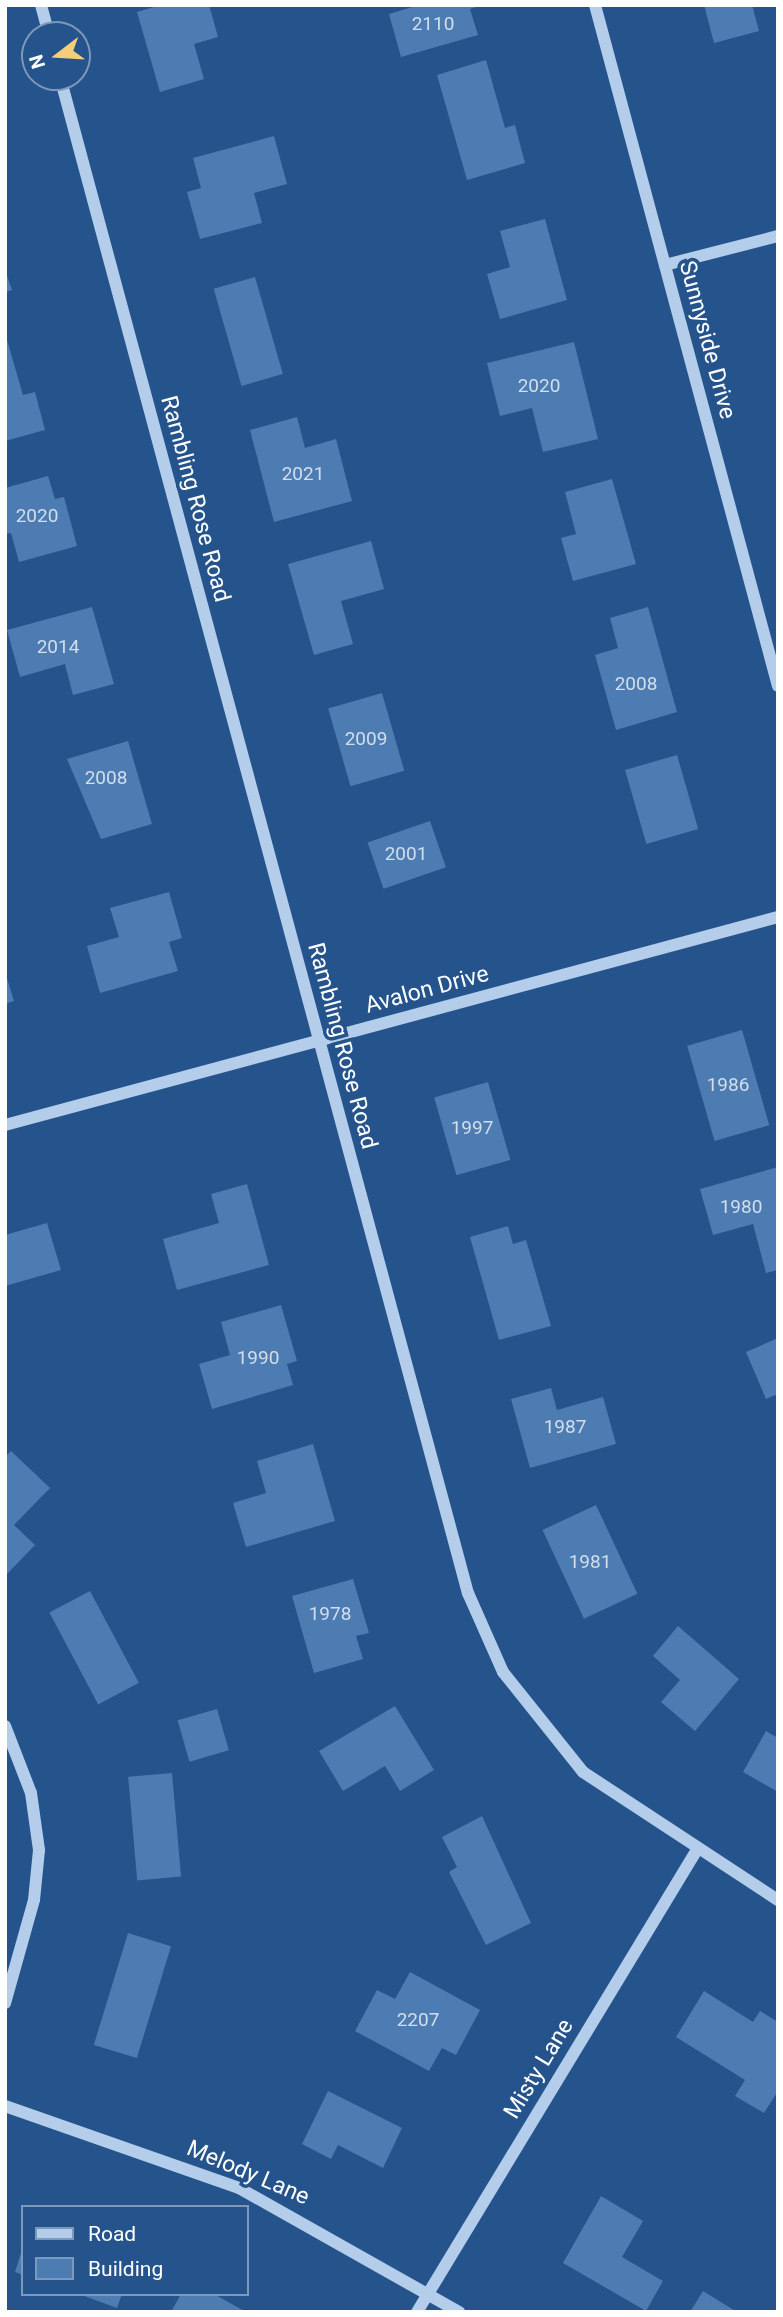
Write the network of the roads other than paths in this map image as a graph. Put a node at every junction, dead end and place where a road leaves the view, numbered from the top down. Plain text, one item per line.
1 (595, 5) edge
2 (64, 91) edge
3 (778, 236) edge
4 (665, 265) junction
5 (778, 685) edge
6 (778, 917) edge
7 (319, 1041) junction
8 (5, 1125) edge
9 (5, 1726) edge
10 (698, 1848) junction
11 (778, 1900) edge
12 (5, 2003) edge
13 (5, 2106) edge
14 (428, 2293) junction
15 (417, 2312) edge
16 (459, 2312) edge

1 - 4 street, Sunnyside Drive
2 - 7 street, Rambling Rose Road
3 - 4 street
4 - 5 street, Sunnyside Drive
6 - 7 street, Avalon Drive
7 - 8 street, Avalon Drive
7 - 10 street, Rambling Rose Road
9 - 12 street
10 - 11 street, Rambling Rose Road
10 - 14 street, Misty Lane
13 - 14 street, Melody Lane
14 - 15 street, Misty Lane
14 - 16 street, Melody Lane

